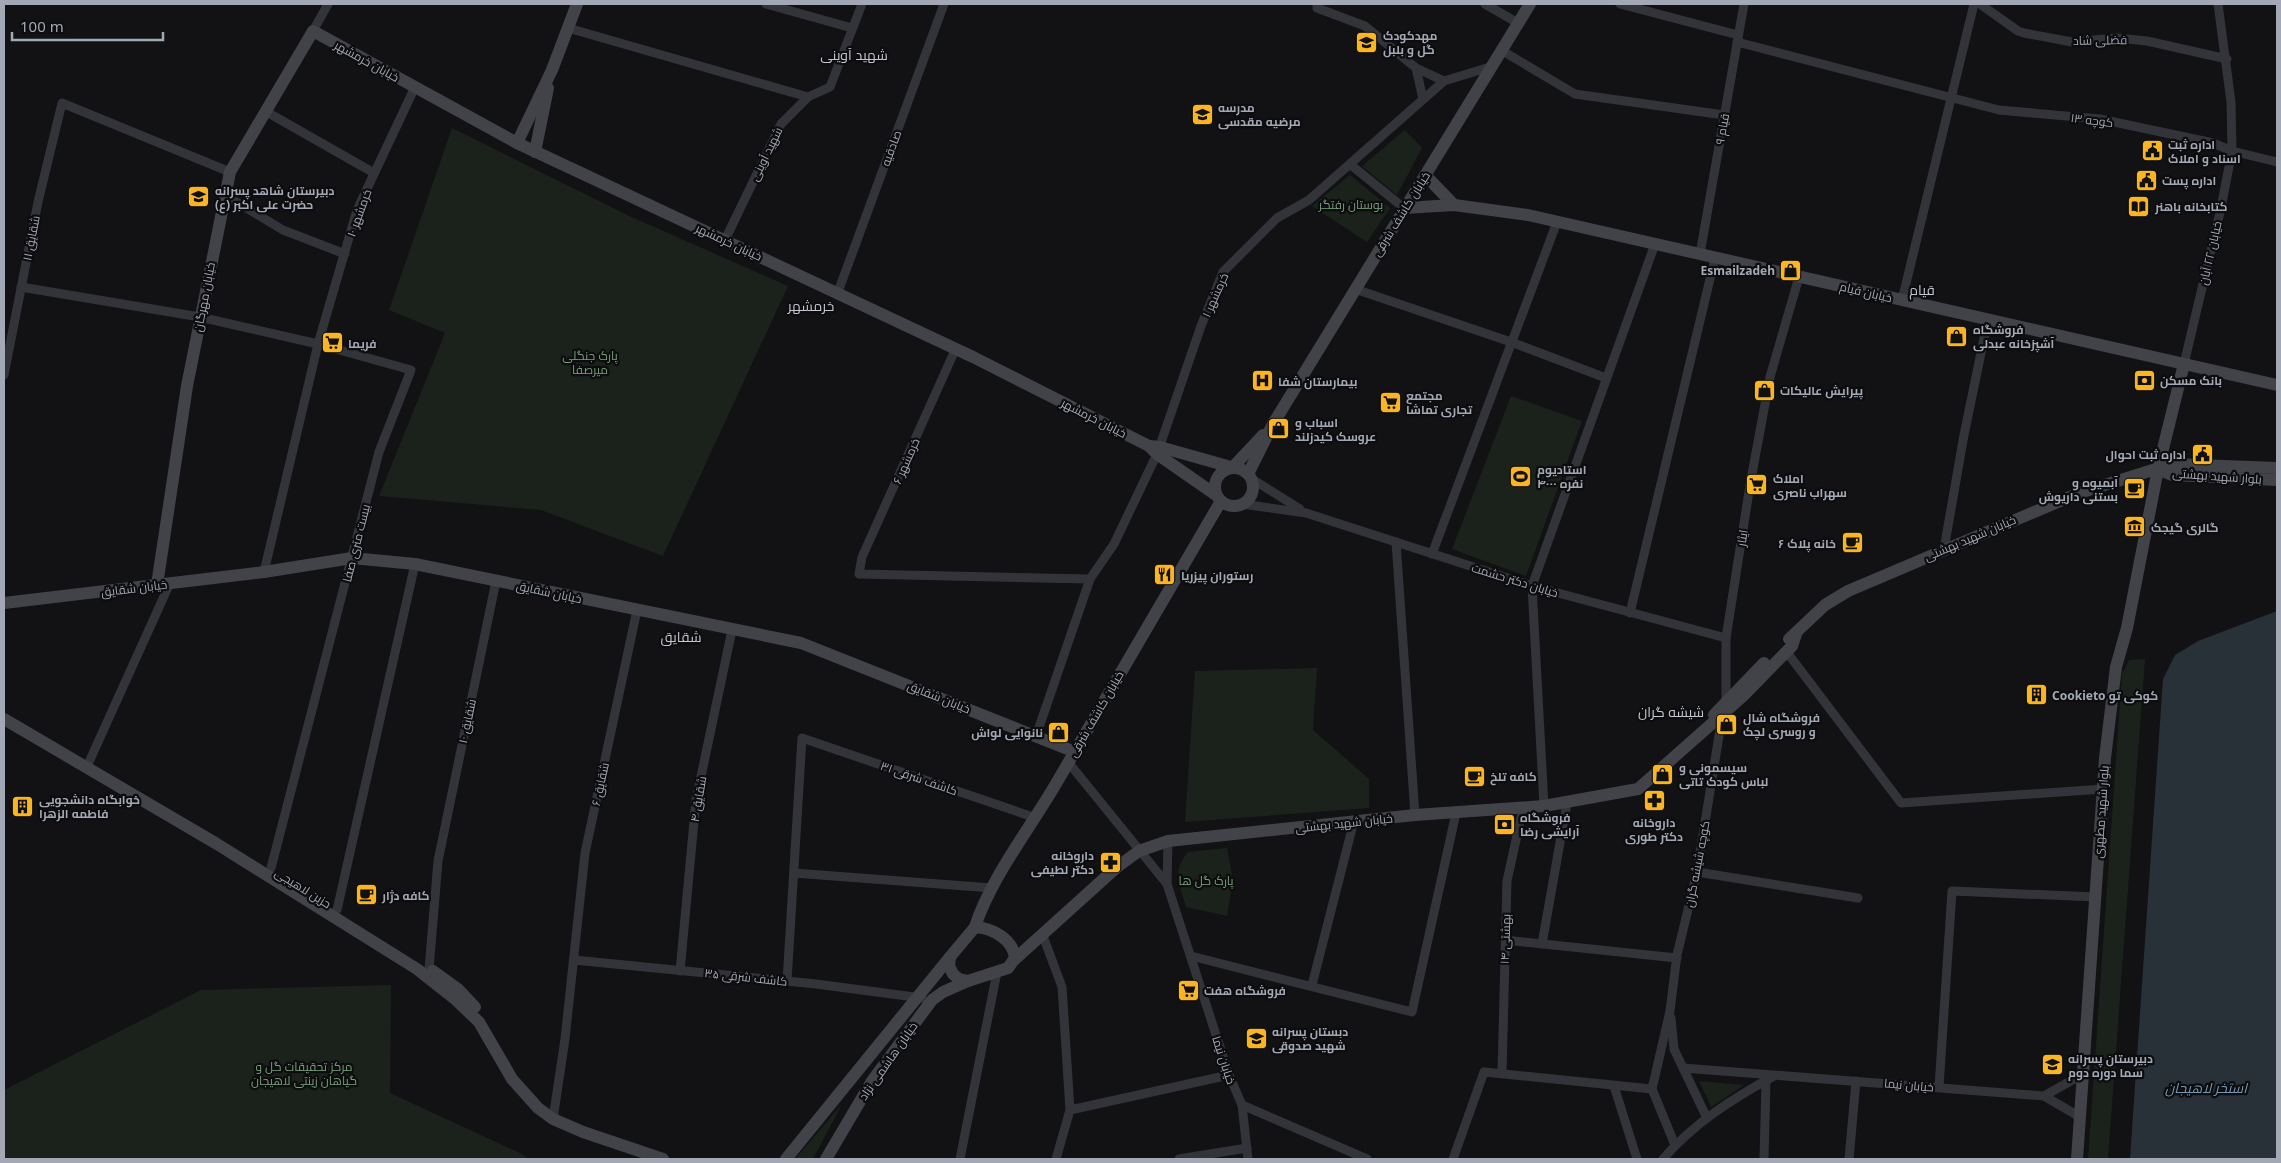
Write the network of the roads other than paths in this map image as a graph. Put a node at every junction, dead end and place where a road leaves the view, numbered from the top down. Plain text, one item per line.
1 (328, 4) edge
2 (577, 4) edge
3 (766, 4) edge
4 (862, 4) edge
5 (944, 4) edge
6 (1317, 4) edge
7 (1485, 4) edge
8 (1530, 4) edge
9 (1620, 4) edge
10 (1744, 4) edge
11 (1974, 4) edge
12 (1980, 4) edge
13 (2218, 4) edge
14 (1518, 23) junction
15 (568, 28) junction
16 (852, 28) junction
17 (313, 31) junction
18 (1737, 39) junction
19 (1500, 50) junction
20 (2226, 59) junction
21 (1490, 66) junction
22 (1416, 68) junction
23 (552, 70) junction
24 (1444, 81) junction
25 (415, 88) junction
26 (808, 97) junction
27 (1423, 99) junction
28 (1950, 99) junction
29 (265, 111) junction
30 (1724, 115) junction
31 (517, 143) junction
32 (2232, 151) junction
33 (535, 152) junction
34 (2277, 162) edge
35 (1351, 165) junction
36 (230, 172) junction
37 (374, 173) junction
38 (1425, 175) junction
39 (225, 195) junction
40 (1454, 205) junction
41 (1404, 208) junction
42 (1557, 222) junction
43 (725, 240) junction
44 (1655, 244) junction
45 (345, 254) junction
46 (1700, 254) junction
47 (1715, 258) junction
48 (1799, 276) junction
49 (22, 287) junction
50 (1355, 289) junction
51 (838, 292) junction
52 (1902, 300) junction
53 (200, 316) junction
54 (1988, 320) junction
55 (1511, 342) junction
56 (318, 344) junction
57 (956, 348) junction
58 (2184, 364) junction
59 (4, 375) edge
60 (1606, 378) junction
61 (2277, 385) edge
62 (1273, 424) junction
63 (1155, 449) junction
64 (1232, 467) junction
65 (2277, 468) edge
66 (2158, 469) junction
67 (1250, 476) junction
68 (2277, 480) edge
69 (1219, 498) junction
70 (1242, 504) junction
71 (1306, 513) junction
72 (1396, 542) junction
73 (1944, 549) junction
74 (1432, 554) junction
75 (352, 558) junction
76 (415, 564) junction
77 (264, 572) junction
78 (1090, 579) junction
79 (496, 581) junction
80 (163, 584) junction
81 (1532, 586) junction
82 (4, 603) edge
83 (637, 610) junction
84 (1630, 613) junction
85 (732, 630) junction
86 (1796, 634) junction
87 (1726, 638) junction
88 (1786, 651) junction
89 (1726, 700) junction
90 (4, 712) edge
91 (1722, 717) junction
92 (4, 720) edge
93 (1036, 736) junction
94 (1695, 737) junction
95 (1072, 757) junction
96 (89, 762) junction
97 (2103, 789) junction
98 (1567, 803) junction
99 (1544, 806) junction
100 (1523, 808) junction
101 (1456, 813) junction
102 (1415, 815) junction
103 (1036, 818) junction
104 (1354, 821) junction
105 (1168, 841) junction
106 (1139, 851) junction
107 (269, 872) junction
108 (1697, 872) junction
109 (794, 873) junction
110 (1167, 884) junction
111 (992, 888) junction
112 (2096, 897) junction
113 (1858, 898) dead end
114 (337, 910) junction
115 (975, 927) junction
116 (1043, 936) junction
117 (1505, 940) junction
118 (1542, 944) junction
119 (1191, 956) junction
120 (950, 957) junction
121 (1677, 958) junction
122 (574, 960) junction
123 (1014, 960) junction
124 (429, 969) junction
125 (680, 971) junction
126 (997, 972) junction
127 (787, 981) junction
128 (968, 981) junction
129 (1312, 985) junction
130 (918, 997) junction
131 (932, 1000) junction
132 (1670, 1011) junction
133 (1683, 1068) junction
134 (1502, 1072) junction
135 (2083, 1074) junction
136 (1229, 1075) junction
137 (1770, 1078) junction
138 (1856, 1081) junction
139 (1614, 1086) junction
140 (1939, 1087) junction
141 (1652, 1089) junction
142 (2044, 1096) junction
143 (1242, 1105) junction
144 (1070, 1110) junction
145 (1706, 1116) junction
146 (2080, 1117) junction
147 (553, 1119) junction
148 (1675, 1145) junction
149 (1247, 1148) junction
150 (663, 1159) edge
151 (786, 1159) edge
152 (826, 1159) edge
153 (960, 1159) edge
154 (1056, 1159) edge
155 (1179, 1159) edge
156 (1248, 1159) edge
157 (1367, 1159) edge
158 (1454, 1159) edge
159 (1637, 1159) edge
160 (1663, 1159) edge
161 (1764, 1159) edge
162 (1849, 1159) edge
163 (2077, 1159) edge

1 - 17 street
2 - 15 main road
3 - 16 street
4 - 16 street, شهید آوینی
5 - 51 street, صادقیه
6 - 22 street
7 - 14 street
8 - 14 main road, خیابان کاشف شرقی
9 - 18 street, کوچه ۱۳
10 - 18 street, قیام ۹
11 - 28 street
12 - 20 street, فضلی شاد
13 - 20 street, خیابان ۲۲ آبان
14 - 19 main road, خیابان کاشف شرقی
15 - 23 main road
15 - 26 street
16 - 26 street, شهید آوینی
17 - 25 main road, خیابان خرمشهر
17 - 29 main road, خیابان مهرگان
18 - 28 street, کوچه ۱۳
18 - 30 street, قیام ۹
19 - 21 main road, خیابان کاشف شرقی
19 - 30 street
20 - 32 street, خیابان ۲۲ آبان
21 - 24 street
21 - 38 main road, خیابان کاشف شرقی
22 - 24 street
22 - 27 street
23 - 31 main road
23 - 33 main road
24 - 27 street, خرمشهر ۱
25 - 31 main road, خیابان خرمشهر
25 - 37 street, خرمشهر ۱۰
26 - 43 street, شهید آوینی
27 - 35 street, خرمشهر ۱
28 - 32 street, کوچه ۱۳
28 - 52 street
29 - 36 main road, خیابان مهرگان
29 - 37 street
30 - 46 street, قیام ۹
31 - 33 main road, خیابان خرمشهر
32 - 34 street, کوچه ۱۳
32 - 58 street, خیابان ۲۲ آبان
33 - 43 main road, خیابان خرمشهر
35 - 41 street
35 - 63 street, خرمشهر ۱
36 - 39 main road, خیابان مهرگان
36 - 49 street, شقایق ۱۱
37 - 45 street, خرمشهر ۱۰
38 - 40 main road
38 - 41 main road, خیابان کاشف شرقی
39 - 45 street
39 - 53 main road, خیابان مهرگان
40 - 41 main road, خیابان قیام
40 - 42 main road, خیابان قیام
41 - 50 main road, خیابان کاشف شرقی
42 - 44 main road, خیابان قیام
42 - 55 street
43 - 51 main road, خیابان خرمشهر
44 - 46 main road, خیابان قیام
44 - 60 street
45 - 56 street, خرمشهر ۱۰
46 - 47 main road, خیابان قیام
47 - 48 main road, خیابان قیام
47 - 84 street
48 - 52 main road, خیابان قیام
48 - 87 street, ایثار
49 - 53 street
49 - 59 street, شقایق ۱۱
50 - 55 street
50 - 62 main road, خیابان کاشف شرقی
51 - 57 main road, خیابان خرمشهر
52 - 54 main road, خیابان قیام
53 - 56 street
53 - 80 main road, خیابان مهرگان
54 - 58 main road, خیابان قیام
54 - 73 street
55 - 60 street
55 - 74 street
56 - 75 street, بیست متری صفا
56 - 77 street, خرمشهر ۱۰
57 - 63 main road, خیابان خرمشهر
57 - 78 street, خرمشهر ۶
58 - 61 main road, خیابان قیام
58 - 66 main road, خیابان ۲۲ آبان
60 - 81 street
62 - 64 main road
62 - 67 main road
63 - 64 main road
63 - 69 main road
63 - 78 street, خرمشهر ۱
64 - 67 main road
64 - 69 main road
65 - 66 main road, بلوار شهید بهشتی
66 - 68 main road, بلوار شهید بهشتی
66 - 73 main road, خیابان شهید بهشتی
66 - 97 main road, بلوار شهید مطهری
67 - 70 main road
67 - 71 street
69 - 70 main road
69 - 95 main road, خیابان کاشف شرقی
70 - 71 street
71 - 72 street, خیابان دکتر حشمت
72 - 74 street, خیابان دکتر حشمت
72 - 102 street
73 - 86 main road, خیابان شهید بهشتی
74 - 81 street, خیابان دکتر حشمت
75 - 76 main road, خیابان شقایق
75 - 77 main road, خیابان شقایق
75 - 107 street, بیست متری صفا
76 - 79 main road, خیابان شقایق
76 - 114 street
77 - 80 main road, خیابان شقایق
78 - 93 street, خرمشهر ۱
79 - 83 main road, خیابان شقایق
79 - 124 street, شقایق ۱۰
80 - 82 main road, خیابان شقایق
80 - 96 street
81 - 84 street, خیابان دکتر حشمت
81 - 99 street
83 - 85 main road, خیابان شقایق
83 - 122 street, شقایق ۶
84 - 87 street, خیابان دکتر حشمت
85 - 93 main road, خیابان شقایق
85 - 125 street, شقایق ۴
86 - 88 main road, خیابان شهید بهشتی
86 - 89 main road, خیابان شهید بهشتی
87 - 89 street, ایثار
88 - 91 main road, خیابان شهید بهشتی
88 - 97 street
89 - 94 main road, خیابان شهید بهشتی
90 - 96 main road, حزین لاهیجی
91 - 94 main road, خیابان شهید بهشتی
91 - 108 street, کوچه شیشه گران
92 - 107 main road, حزین لاهیجی
93 - 95 main road, خیابان شقایق
94 - 98 main road, خیابان شهید بهشتی
95 - 103 main road, خیابان کاشف شرقی
95 - 106 street, خیابان نیما
96 - 107 main road, حزین لاهیجی
97 - 112 main road, بلوار شهید مطهری
98 - 99 main road, خیابان شهید بهشتی
98 - 118 street
99 - 100 main road, خیابان شهید بهشتی
100 - 101 main road, خیابان شهید بهشتی
100 - 117 street, بهشتی ۱۴
101 - 102 main road, خیابان شهید بهشتی
101 - 129 street
102 - 104 main road, خیابان شهید بهشتی
103 - 109 street, کاشف شرقی ۳۱
103 - 111 main road, خیابان کاشف شرقی
104 - 105 main road, خیابان شهید بهشتی
104 - 129 street
105 - 106 main road, خیابان شهید بهشتی
105 - 110 street, خیابان نیما
106 - 110 street, خیابان نیما
106 - 116 main road, خیابان شهید بهشتی
107 - 114 main road, حزین لاهیجی
107 - 147 main road, حزین لاهیجی
108 - 113 street
108 - 121 street, کوچه شیشه گران
109 - 111 street
109 - 127 street
110 - 119 street, خیابان نیما
111 - 115 main road, خیابان کاشف شرقی
112 - 135 main road, بلوار شهید مطهری
112 - 140 street
114 - 124 main road, حزین لاهیجی
115 - 120 main road
115 - 123 main road
116 - 123 main road, خیابان شهید بهشتی
116 - 144 street
117 - 118 street
117 - 134 street, بهشتی ۱۴
118 - 121 street
119 - 129 street
119 - 136 street, خیابان نیما
120 - 128 main road
120 - 130 main road
121 - 132 street, کوچه شیشه گران
122 - 125 street, کاشف شرقی ۳۵
122 - 147 street, شقایق ۶
123 - 126 main road
124 - 147 main road, حزین لاهیجی
125 - 127 street, کاشف شرقی ۳۵
126 - 128 main road
126 - 153 street
127 - 130 street, کاشف شرقی ۳۵
128 - 131 main road, خیابان هاشمی نژاد
130 - 131 street, کاشف شرقی ۳۵
130 - 151 main road
131 - 152 main road, خیابان هاشمی نژاد
132 - 133 street
132 - 141 street
133 - 137 street, خیابان نیما
133 - 145 street
134 - 139 street
134 - 158 street
135 - 142 street
135 - 146 main road, بلوار شهید مطهری
136 - 143 street, خیابان نیما
136 - 144 street
137 - 138 street, خیابان نیما
137 - 145 street
137 - 161 street
138 - 140 street, خیابان نیما
138 - 162 street
139 - 141 street
139 - 159 street
140 - 142 street, خیابان نیما
141 - 148 street
142 - 146 street, خیابان نیما
143 - 149 street, خیابان نیما
143 - 157 street
144 - 154 street
145 - 148 street
146 - 163 main road, بلوار شهید مطهری
147 - 150 main road, حزین لاهیجی
148 - 160 street
149 - 155 street
149 - 156 street, خیابان نیما

